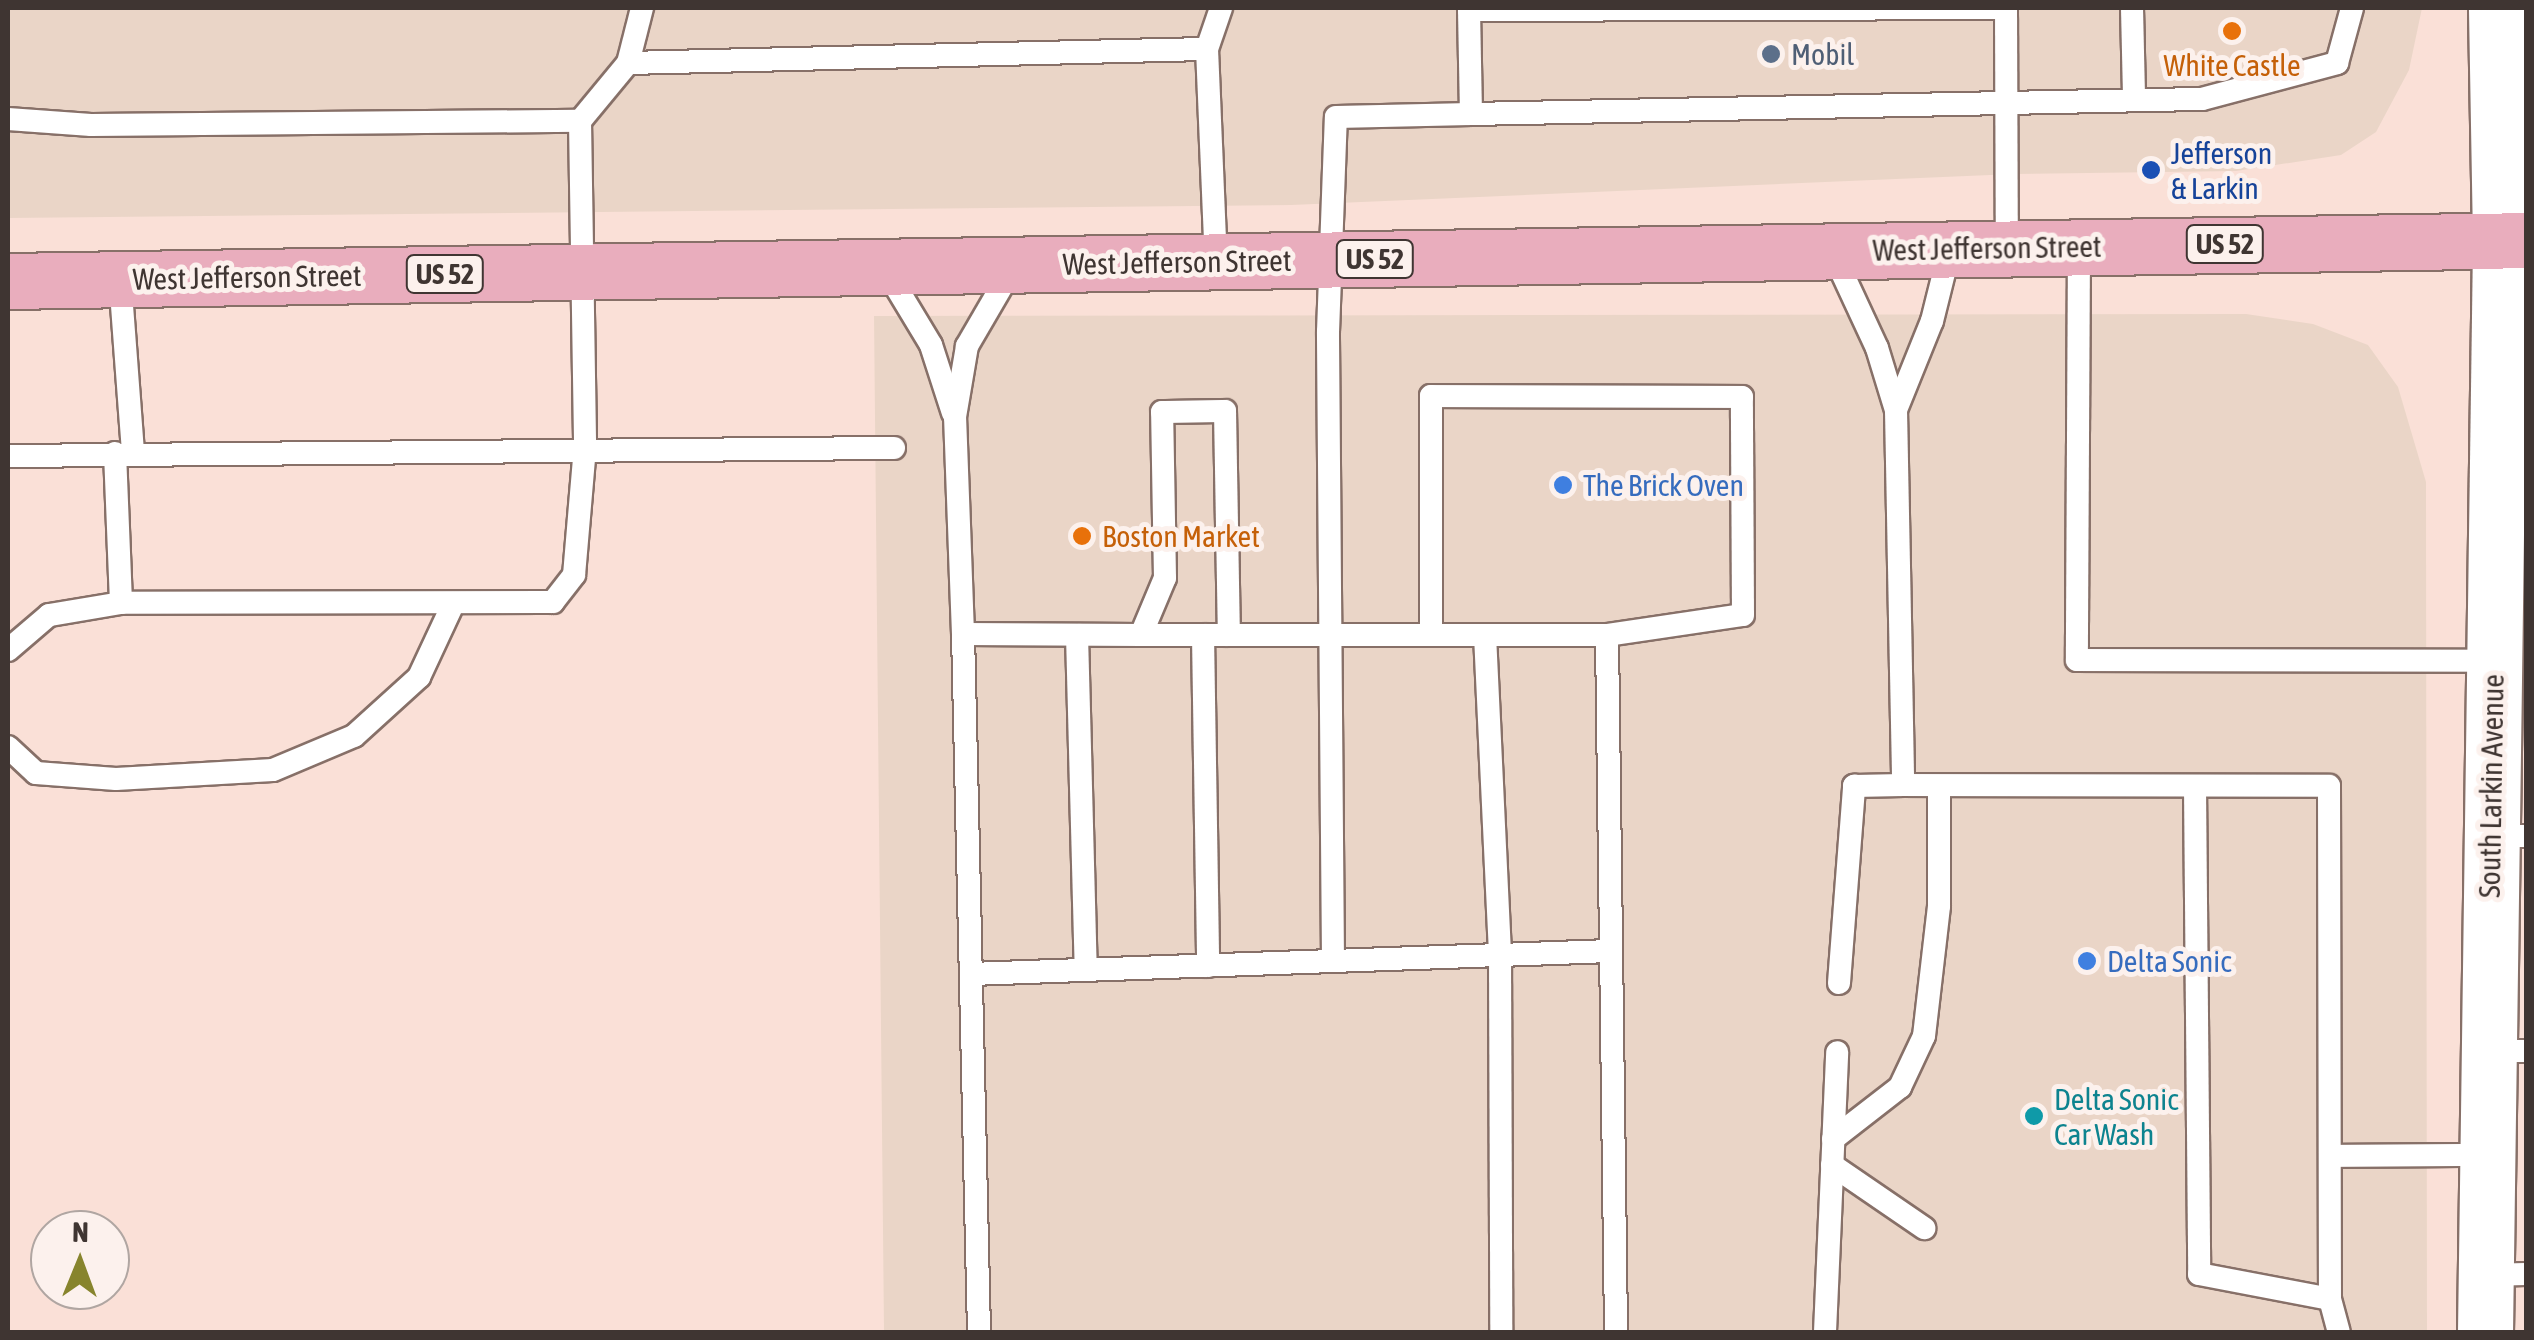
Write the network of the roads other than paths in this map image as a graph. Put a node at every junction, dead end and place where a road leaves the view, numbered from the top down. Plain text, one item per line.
1 (642, 8) edge
2 (1221, 8) edge
3 (1823, 8) edge
4 (2006, 8) edge
5 (2132, 8) edge
6 (2352, 8) edge
7 (2496, 8) edge
8 (1469, 9) edge
9 (1207, 49) junction
10 (628, 63) junction
11 (2009, 100) junction
12 (2134, 100) junction
13 (1471, 114) junction
14 (8, 120) edge
15 (580, 122) junction
16 (2513, 240) edge
17 (2078, 246) junction
18 (2007, 248) junction
19 (1950, 249) junction
20 (1832, 251) junction
21 (1329, 260) junction
22 (1216, 261) junction
23 (1015, 265) junction
24 (884, 267) junction
25 (580, 272) junction
26 (120, 279) junction
27 (8, 280) edge
28 (1896, 410) junction
29 (954, 417) junction
30 (584, 447) junction
31 (894, 448) dead end
32 (124, 453) junction
33 (8, 456) edge
34 (120, 603) junction
35 (453, 604) junction
36 (963, 634) junction
37 (1077, 635) junction
38 (1141, 635) junction
39 (1202, 635) junction
40 (1229, 635) junction
41 (1328, 635) junction
42 (1431, 635) junction
43 (1485, 636) junction
44 (1607, 636) junction
45 (8, 650) edge
46 (2494, 661) junction
47 (8, 746) edge
48 (1902, 785) junction
49 (1939, 786) junction
50 (2195, 786) junction
51 (2508, 836) edge
52 (2195, 889) junction
53 (2220, 889) dead end
54 (1611, 951) junction
55 (1500, 955) junction
56 (2221, 955) dead end
57 (2196, 956) junction
58 (1333, 961) junction
59 (1208, 966) junction
60 (1086, 970) junction
61 (971, 974) junction
62 (1840, 983) dead end
63 (2507, 1051) edge
64 (1837, 1052) dead end
65 (1833, 1139) junction
66 (2486, 1155) junction
67 (1832, 1165) junction
68 (2324, 1168) junction
69 (1924, 1228) dead end
70 (2506, 1274) edge
71 (2330, 1298) junction
72 (979, 1332) edge
73 (1501, 1332) edge
74 (1616, 1332) edge
75 (1825, 1332) edge
76 (2339, 1332) edge
77 (2485, 1332) edge

1 - 10 lane
2 - 9 lane
3 - 4 lane
3 - 8 lane
4 - 11 lane
5 - 12 lane
6 - 12 lane
7 - 16 main road, South Larkin Avenue
8 - 13 lane
9 - 10 lane
9 - 22 lane
10 - 15 lane
11 - 12 lane
11 - 13 lane
11 - 18 lane
13 - 21 lane
14 - 15 lane
15 - 25 lane
16 - 17 main road, West Jefferson Street / US 52
16 - 46 main road, South Larkin Avenue
17 - 18 main road, West Jefferson Street / US 52
17 - 46 lane
18 - 19 main road, West Jefferson Street / US 52
19 - 20 main road, West Jefferson Street / US 52
19 - 28 lane
20 - 21 main road, West Jefferson Street / US 52
20 - 28 lane
21 - 22 main road, West Jefferson Street / US 52
21 - 41 lane
22 - 23 main road, West Jefferson Street / US 52
23 - 24 main road, West Jefferson Street / US 52
23 - 29 lane
24 - 25 main road, West Jefferson Street / US 52
24 - 29 lane
25 - 26 main road, West Jefferson Street / US 52
25 - 30 lane
26 - 27 main road, West Jefferson Street / US 52
26 - 32 lane
28 - 48 lane
29 - 36 lane
30 - 31 lane
30 - 32 lane
30 - 35 lane
32 - 33 lane
32 - 34 lane
34 - 35 lane
34 - 45 lane
35 - 47 lane
36 - 37 lane
36 - 61 lane
37 - 38 lane
37 - 60 lane
38 - 39 lane
38 - 40 lane
39 - 40 lane
39 - 59 lane
40 - 41 lane
41 - 42 lane
41 - 58 lane
42 - 43 lane
42 - 44 lane
43 - 44 lane
43 - 55 lane
44 - 54 lane
46 - 51 main road, South Larkin Avenue
48 - 49 lane
48 - 62 lane
49 - 50 lane
49 - 65 lane
50 - 52 lane
50 - 68 lane
51 - 63 main road, South Larkin Avenue
52 - 53 lane
52 - 57 lane
54 - 55 lane
54 - 74 lane
55 - 58 lane
55 - 73 lane
56 - 57 lane
57 - 71 lane
58 - 59 lane
59 - 60 lane
60 - 61 lane
61 - 72 lane
63 - 66 main road, South Larkin Avenue
64 - 65 lane
65 - 67 lane
66 - 68 lane
66 - 70 main road, South Larkin Avenue
67 - 69 lane
67 - 75 lane
68 - 71 lane
70 - 77 main road, South Larkin Avenue
71 - 76 lane

